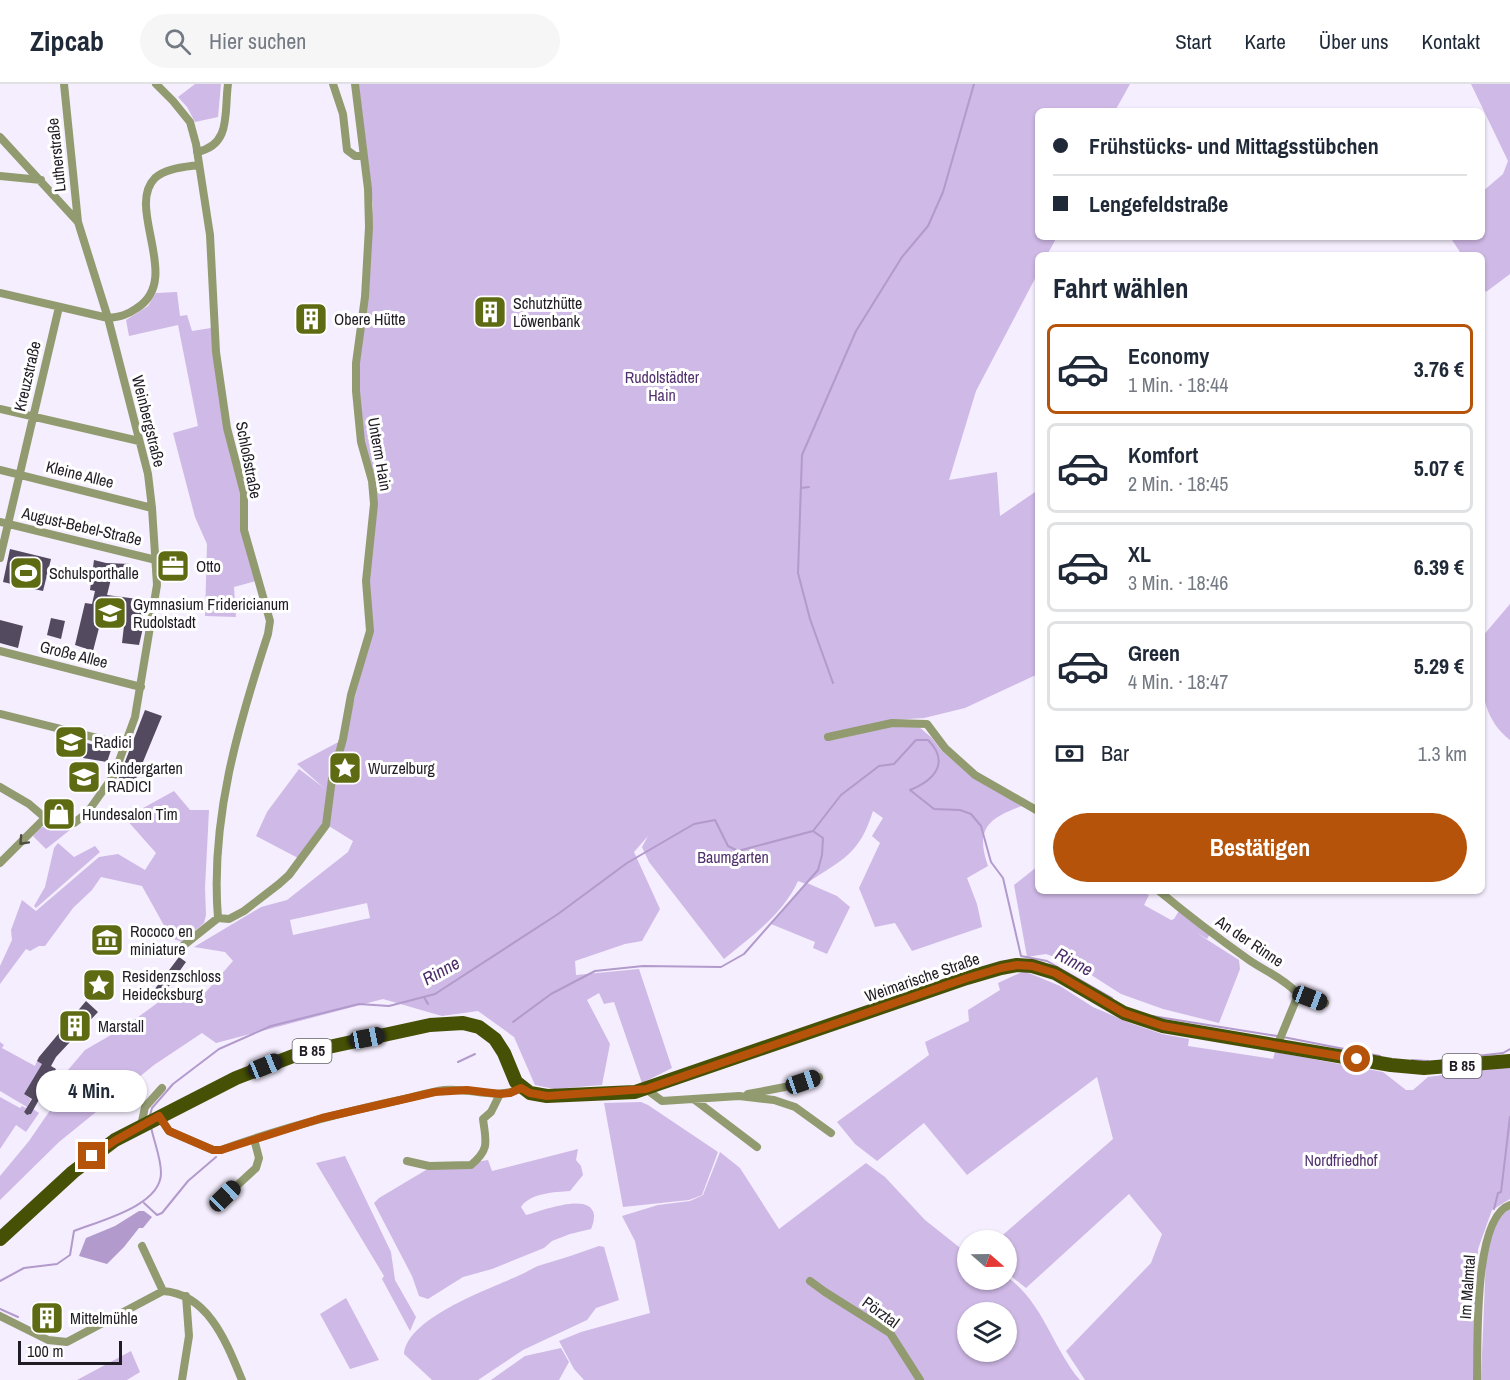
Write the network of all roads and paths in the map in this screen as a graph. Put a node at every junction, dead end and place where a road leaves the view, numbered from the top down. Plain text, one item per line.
1 (64, 84) edge
2 (156, 84) edge
3 (228, 84) edge
4 (333, 84) edge
5 (355, 84) edge
6 (0, 136) edge
7 (197, 152) junction
8 (363, 156) junction
9 (199, 165) junction
10 (0, 176) edge
11 (41, 180) junction
12 (78, 222) junction
13 (0, 293) edge
14 (59, 307) junction
15 (108, 318) junction
16 (0, 409) edge
17 (33, 417) junction
18 (139, 441) junction
19 (0, 470) edge
20 (20, 475) junction
21 (152, 508) junction
22 (4, 523) edge
23 (0, 558) edge
24 (156, 560) junction
25 (0, 651) edge
26 (141, 687) junction
27 (0, 714) edge
28 (828, 737) dead end
29 (125, 745) junction
30 (0, 786) edge
31 (1035, 809) edge
32 (45, 818) junction
33 (0, 863) edge
34 (1163, 894) edge
35 (218, 918) junction
36 (179, 949) dead end
37 (1296, 992) junction
38 (1325, 1003) dead end
39 (1278, 1040) junction
40 (1510, 1061) edge
41 (819, 1077) dead end
42 (162, 1088) dead end
43 (521, 1088) junction
44 (646, 1089) junction
45 (500, 1094) junction
46 (739, 1096) junction
47 (695, 1100) junction
48 (150, 1121) junction
49 (831, 1133) dead end
50 (254, 1139) junction
51 (757, 1147) dead end
52 (407, 1161) dead end
53 (219, 1202) dead end
54 (1510, 1205) edge
55 (0, 1239) edge
56 (142, 1246) dead end
57 (810, 1281) dead end
58 (163, 1291) junction
59 (186, 1296) junction
60 (1, 1319) edge
61 (182, 1380) edge
62 (242, 1380) edge
63 (920, 1380) edge
64 (1477, 1380) edge

1 - 12 street, Lutherstraße
2 - 7 street, Schloßstraße
3 - 7 street
4 - 8 street
5 - 8 street, Unterm Hain
6 - 11 street, Weinbergstraße
7 - 9 street, Schloßstraße
8 - 35 street, Unterm Hain
9 - 15 street
9 - 35 street, Schloßstraße
10 - 11 street
11 - 12 street, Weinbergstraße
12 - 15 street, Weinbergstraße
13 - 14 street
14 - 15 street
14 - 17 street, Kreuzstraße
15 - 18 street, Weinbergstraße
16 - 17 street
17 - 18 street
17 - 20 street, Kreuzstraße
18 - 21 street, Weinbergstraße
19 - 20 street, Kleine Allee
20 - 21 street, Kleine Allee
20 - 22 street, Kreuzstraße
21 - 24 street, Weinbergstraße
22 - 23 street, Kreuzstraße
22 - 24 street, August-Bebel-Straße
24 - 26 street, Weinbergstraße
25 - 26 street, Große Allee
26 - 29 street, Weinbergstraße
27 - 29 street
28 - 31 street
29 - 32 street, Weinbergstraße
30 - 32 street
32 -> 33 street
34 - 37 street, An der Rinne
35 - 36 street
37 - 38 street, An der Rinne
37 - 39 street
39 - 40 main road, Weimarische Straße / B 85
39 - 44 main road, Weimarische Straße / B 85
41 - 46 street
42 - 48 street
43 - 44 main road, Weimarische Straße / B 85
43 - 45 street
43 - 48 main road, B 85
44 - 47 street
45 - 50 street
45 - 52 street
46 - 47 street
46 - 49 street
47 - 51 street
48 - 50 street
48 - 55 main road, B 85
50 - 53 street
54 - 64 street, Im Malmtal
56 - 58 street
57 - 63 street, Pörztal
58 - 59 street
58 - 60 street
59 - 61 street
59 - 62 street

